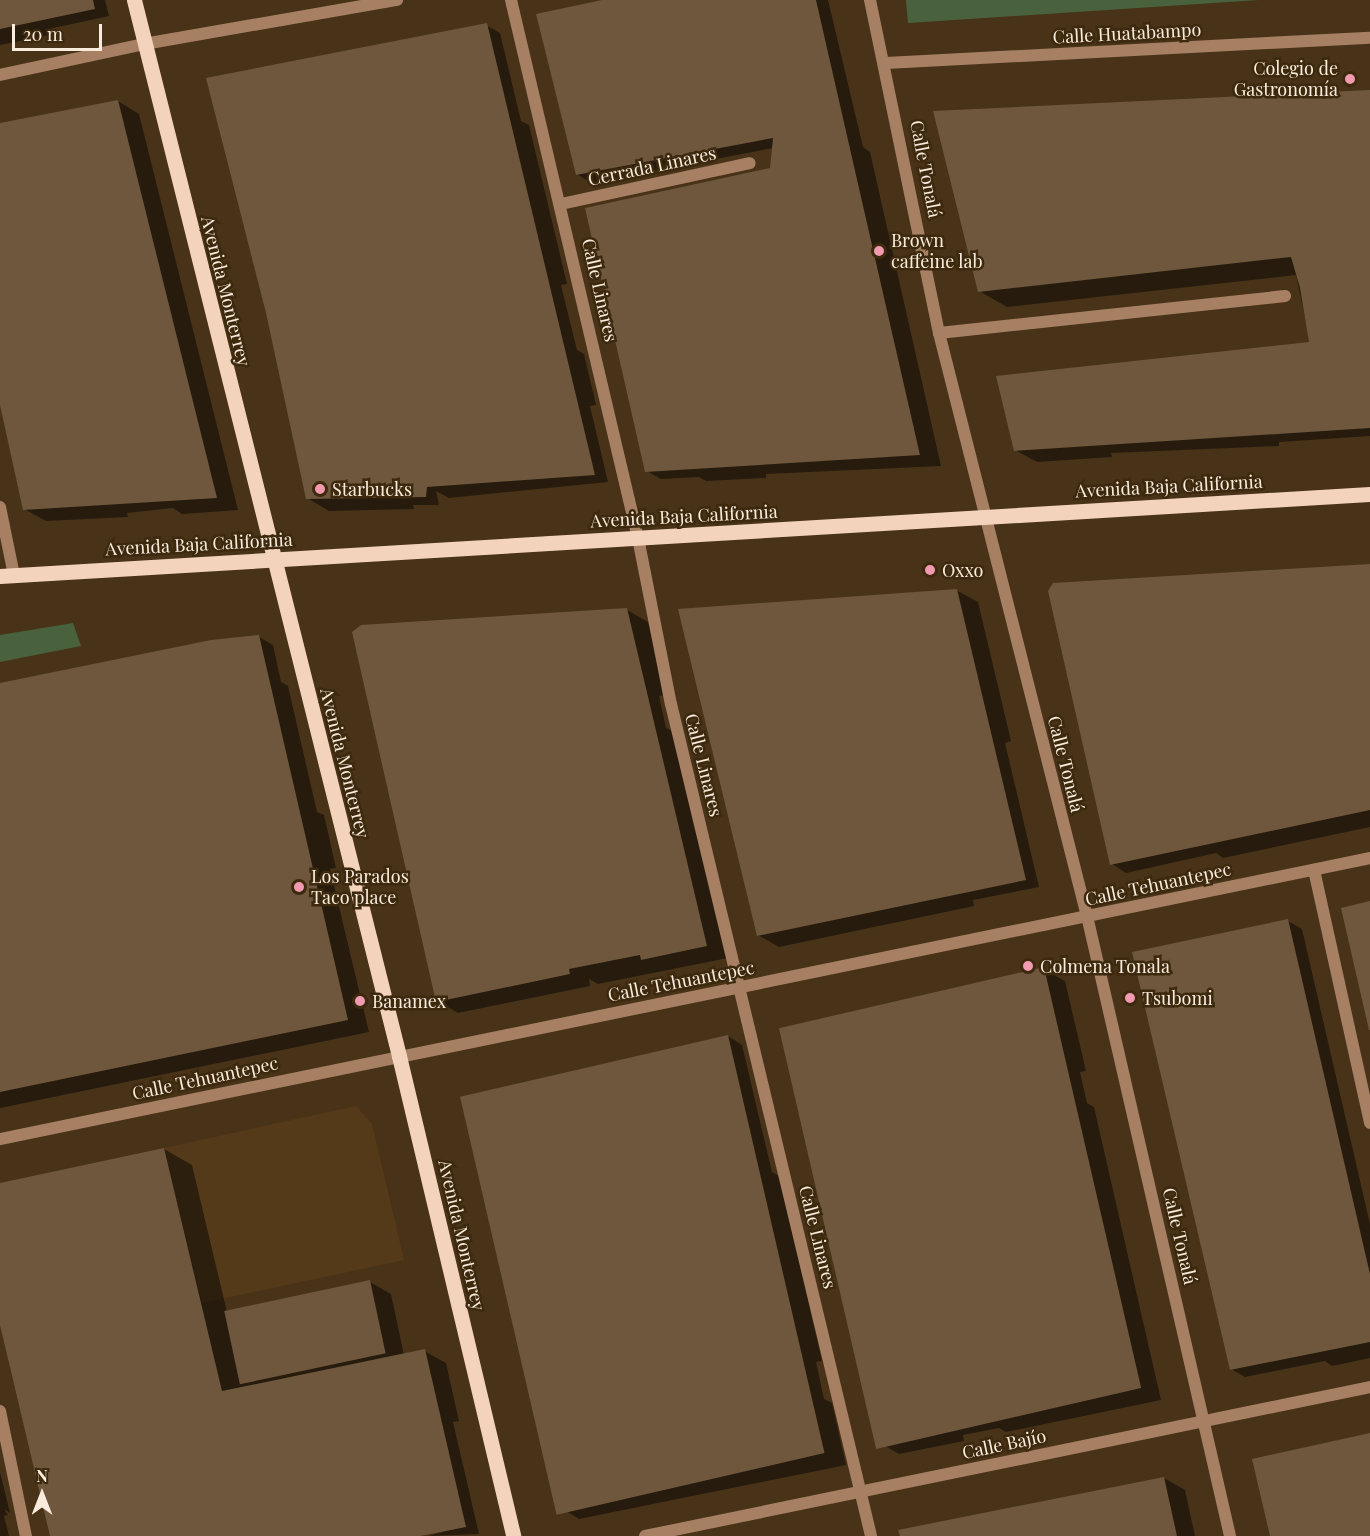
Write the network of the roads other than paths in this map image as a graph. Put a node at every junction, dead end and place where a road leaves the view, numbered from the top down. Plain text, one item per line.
1 (134, 0) edge
2 (397, 0) edge
3 (511, 0) edge
4 (870, 0) edge
5 (1370, 38) edge
6 (144, 44) junction
7 (886, 63) junction
8 (0, 75) edge
9 (750, 163) dead end
10 (561, 204) junction
11 (1285, 296) dead end
12 (939, 333) junction
13 (1370, 494) edge
14 (0, 507) edge
15 (983, 517) junction
16 (638, 538) junction
17 (274, 559) junction
18 (7, 575) edge
19 (1370, 858) edge
20 (1314, 870) junction
21 (1086, 916) junction
22 (739, 988) junction
23 (399, 1056) junction
24 (1370, 1123) edge
25 (0, 1139) edge
26 (1370, 1387) edge
27 (0, 1411) edge
28 (1205, 1421) junction
29 (861, 1493) junction
30 (26, 1536) edge
31 (513, 1536) edge
32 (645, 1536) edge
33 (871, 1536) edge
34 (1230, 1536) edge

1 - 6 main road, Avenida Monterrey
2 - 6 street
3 - 10 street, Calle Linares
4 - 7 street, Calle Tonalá
5 - 7 street, Calle Huatabampo
6 - 8 street
6 - 17 main road, Avenida Monterrey
7 - 12 street, Calle Tonalá
9 - 10 street, Cerrada Linares
10 - 16 street, Calle Linares
11 - 12 street
12 - 15 street, Calle Tonalá
13 - 15 main road, Avenida Baja California
14 - 18 street
15 - 16 main road, Avenida Baja California
15 - 21 street, Calle Tonalá
16 - 17 main road, Avenida Baja California
16 - 22 street, Calle Linares
17 - 18 main road, Avenida Baja California
17 - 23 main road, Avenida Monterrey
19 - 20 street, Calle Tehuantepec
20 - 21 street, Calle Tehuantepec
20 - 24 street
21 - 22 street, Calle Tehuantepec
21 - 28 street, Calle Tonalá
22 - 23 street, Calle Tehuantepec
22 - 29 street, Calle Linares
23 - 25 street, Calle Tehuantepec
23 - 31 main road, Avenida Monterrey
26 - 28 street, Calle Bajío
27 - 30 street
28 - 29 street, Calle Bajío
28 - 34 street, Calle Tonalá
29 - 32 street, Calle Bajío
29 - 33 street, Calle Linares

